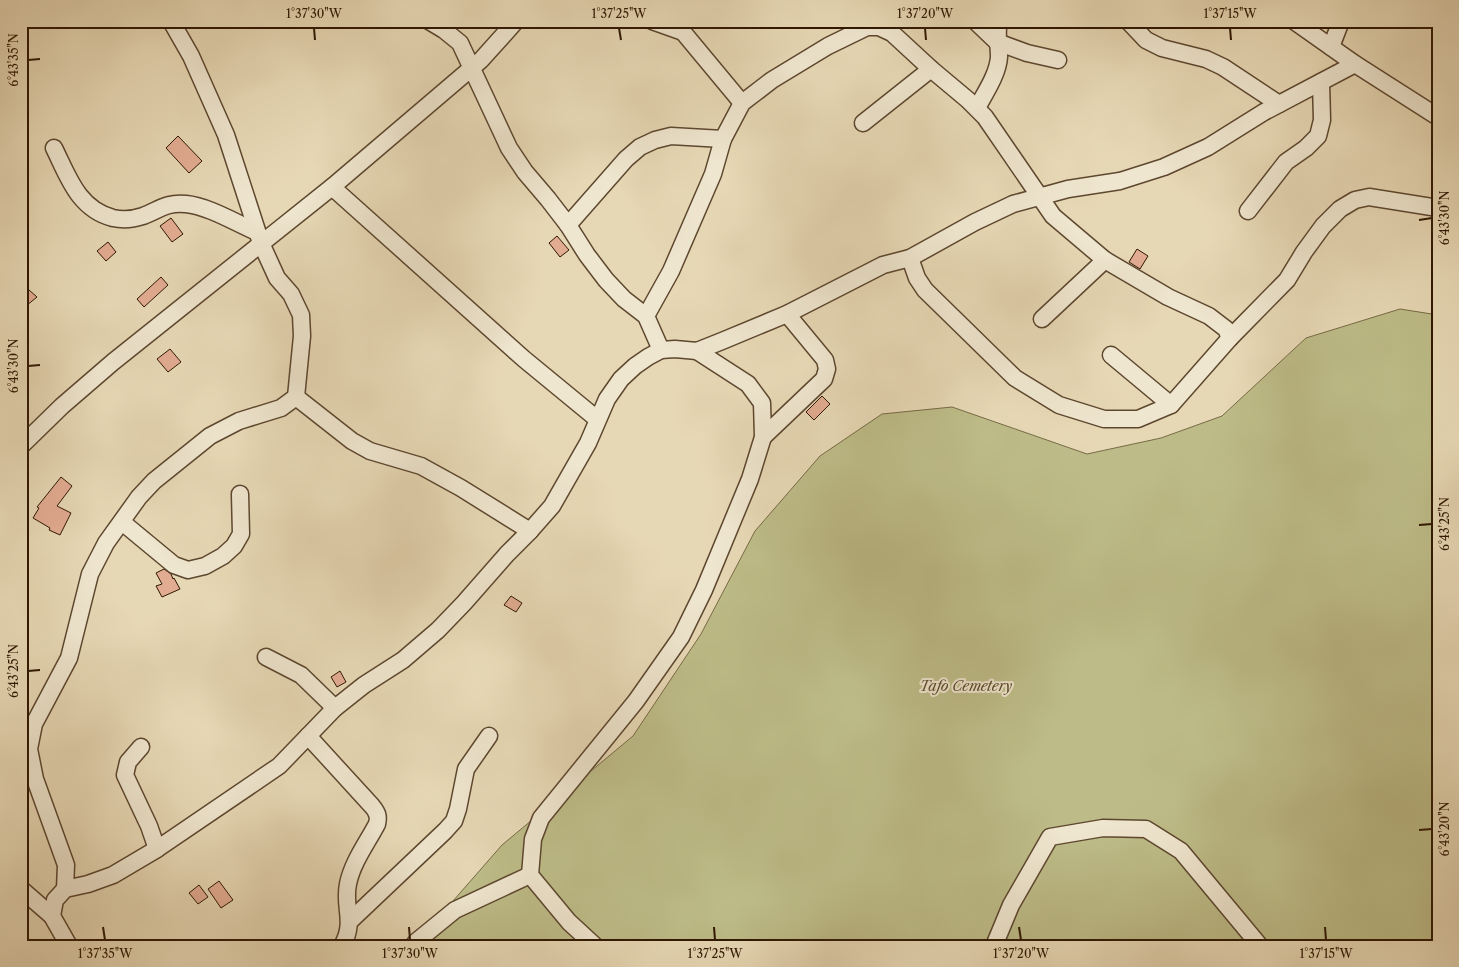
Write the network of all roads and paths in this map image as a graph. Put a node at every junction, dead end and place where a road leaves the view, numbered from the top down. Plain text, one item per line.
1 (171, 21) edge
2 (429, 21) edge
3 (516, 21) edge
4 (652, 21) edge
5 (975, 21) edge
6 (999, 21) edge
7 (1128, 21) edge
8 (1294, 21) edge
9 (1341, 21) edge
10 (997, 42) junction
11 (1331, 47) junction
12 (1058, 60) dead end
13 (1355, 64) junction
14 (471, 67) junction
15 (931, 70) junction
16 (1321, 82) junction
17 (742, 103) junction
18 (1279, 104) junction
19 (977, 108) junction
20 (1438, 117) edge
21 (864, 122) dead end
22 (723, 140) junction
23 (54, 148) dead end
24 (332, 186) junction
25 (1038, 196) junction
26 (1438, 208) edge
27 (1248, 211) dead end
28 (568, 225) junction
29 (259, 237) junction
30 (910, 258) junction
31 (1104, 260) junction
32 (787, 314) junction
33 (646, 316) junction
34 (1042, 319) dead end
35 (1230, 338) junction
36 (661, 350) junction
37 (697, 351) junction
38 (1111, 355) dead end
39 (296, 397) junction
40 (1171, 405) junction
41 (597, 420) junction
42 (763, 437) junction
43 (21, 446) edge
44 (240, 494) dead end
45 (122, 522) junction
46 (530, 531) junction
47 (266, 657) dead end
48 (334, 708) junction
49 (308, 736) junction
50 (489, 736) dead end
51 (141, 747) dead end
52 (157, 849) junction
53 (530, 875) junction
54 (21, 889) edge
55 (65, 889) junction
56 (52, 916) junction
57 (350, 921) junction
58 (69, 946) edge
59 (342, 946) edge
60 (413, 946) edge
61 (596, 946) edge
62 (994, 946) edge
63 (1260, 946) edge

1 - 29 street
2 - 14 street
3 - 14 street
4 - 17 street
5 - 10 street
6 - 10 street
7 - 18 street
8 - 11 street
9 - 11 street
10 - 12 street
10 - 19 street
11 - 13 street
13 - 16 street
13 - 20 street
14 - 24 street
14 - 28 street
15 - 17 street
15 - 19 street
15 - 21 street
16 - 18 street
16 - 27 street
17 - 22 street
18 - 25 street
19 - 25 street
22 - 28 street
22 - 33 street
23 - 29 street
24 - 29 street
24 - 41 street
25 - 30 street
25 - 31 street
26 - 35 street
28 - 33 street
29 - 39 street
29 - 43 street
30 - 32 street
30 - 40 street
31 - 34 street
31 - 35 street
32 - 37 street
32 - 42 street
33 - 36 street
35 - 40 street
36 - 37 street
36 - 41 street
37 - 42 street
38 - 40 street
39 - 45 street
39 - 46 street
41 - 46 street
42 - 53 street
44 - 45 street
45 - 55 street
46 - 48 street
47 - 48 street
48 - 49 street
49 - 52 street
49 - 57 street
50 - 57 street
51 - 52 street
52 - 55 street
53 - 60 street
53 - 61 street
54 - 56 street
55 - 56 street
56 - 58 street
57 - 59 street
62 - 63 street

